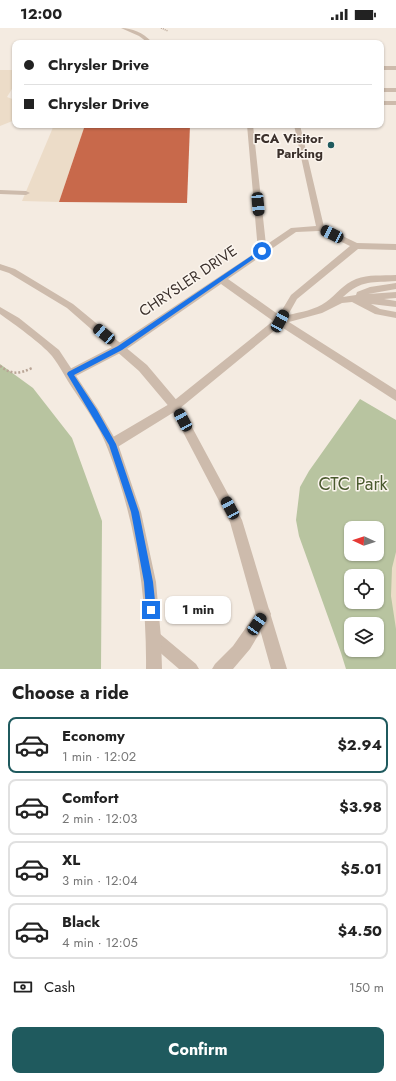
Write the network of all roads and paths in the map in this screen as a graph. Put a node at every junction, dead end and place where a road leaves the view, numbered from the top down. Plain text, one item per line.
1 (123, 28) edge
2 (161, 28) edge
3 (168, 31) dead end
4 (148, 40) edge
5 (384, 68) edge
6 (396, 68) edge
7 (384, 90) edge
8 (396, 90) edge
9 (384, 102) edge
10 (396, 103) edge
11 (250, 128) edge
12 (298, 128) edge
13 (0, 192) edge
14 (26, 193) dead end
15 (320, 228) junction
16 (356, 246) junction
17 (396, 247) edge
18 (262, 251) junction
19 (0, 267) edge
20 (396, 278) edge
21 (221, 279) junction
22 (396, 286) edge
23 (396, 295) edge
24 (351, 298) junction
25 (330, 304) junction
26 (396, 304) edge
27 (0, 310) edge
28 (396, 315) edge
29 (280, 321) junction
30 (120, 348) junction
31 (0, 366) edge
32 (32, 368) dead end
33 (70, 374) junction
34 (396, 396) edge
35 (176, 406) junction
36 (112, 444) junction
37 (264, 614) junction
38 (154, 638) junction
39 (154, 669) edge
40 (191, 669) edge
41 (220, 669) edge
42 (280, 669) edge

1 - 4 street
2 - 3 path
5 - 6 street
7 - 8 street
9 - 10 street
11 - 18 street
12 - 15 street
13 - 14 street
15 - 16 street
15 - 18 street, CHRYSLER DRIVE
16 - 17 street
16 - 29 street
18 - 21 street, CHRYSLER DRIVE
19 - 30 street
20 - 25 street
21 - 29 street
21 - 30 street, CHRYSLER DRIVE
22 - 24 street
23 - 24 street
24 - 25 street
24 - 26 street
24 - 28 street
25 - 29 street
27 - 33 street
29 - 34 street
29 - 35 street
30 - 33 street, CHRYSLER DRIVE
30 - 35 street
31 - 32 path
33 - 36 street
35 - 36 street
35 - 37 street
36 - 38 street
37 - 41 street
37 - 42 street
38 - 39 street
38 - 40 street

